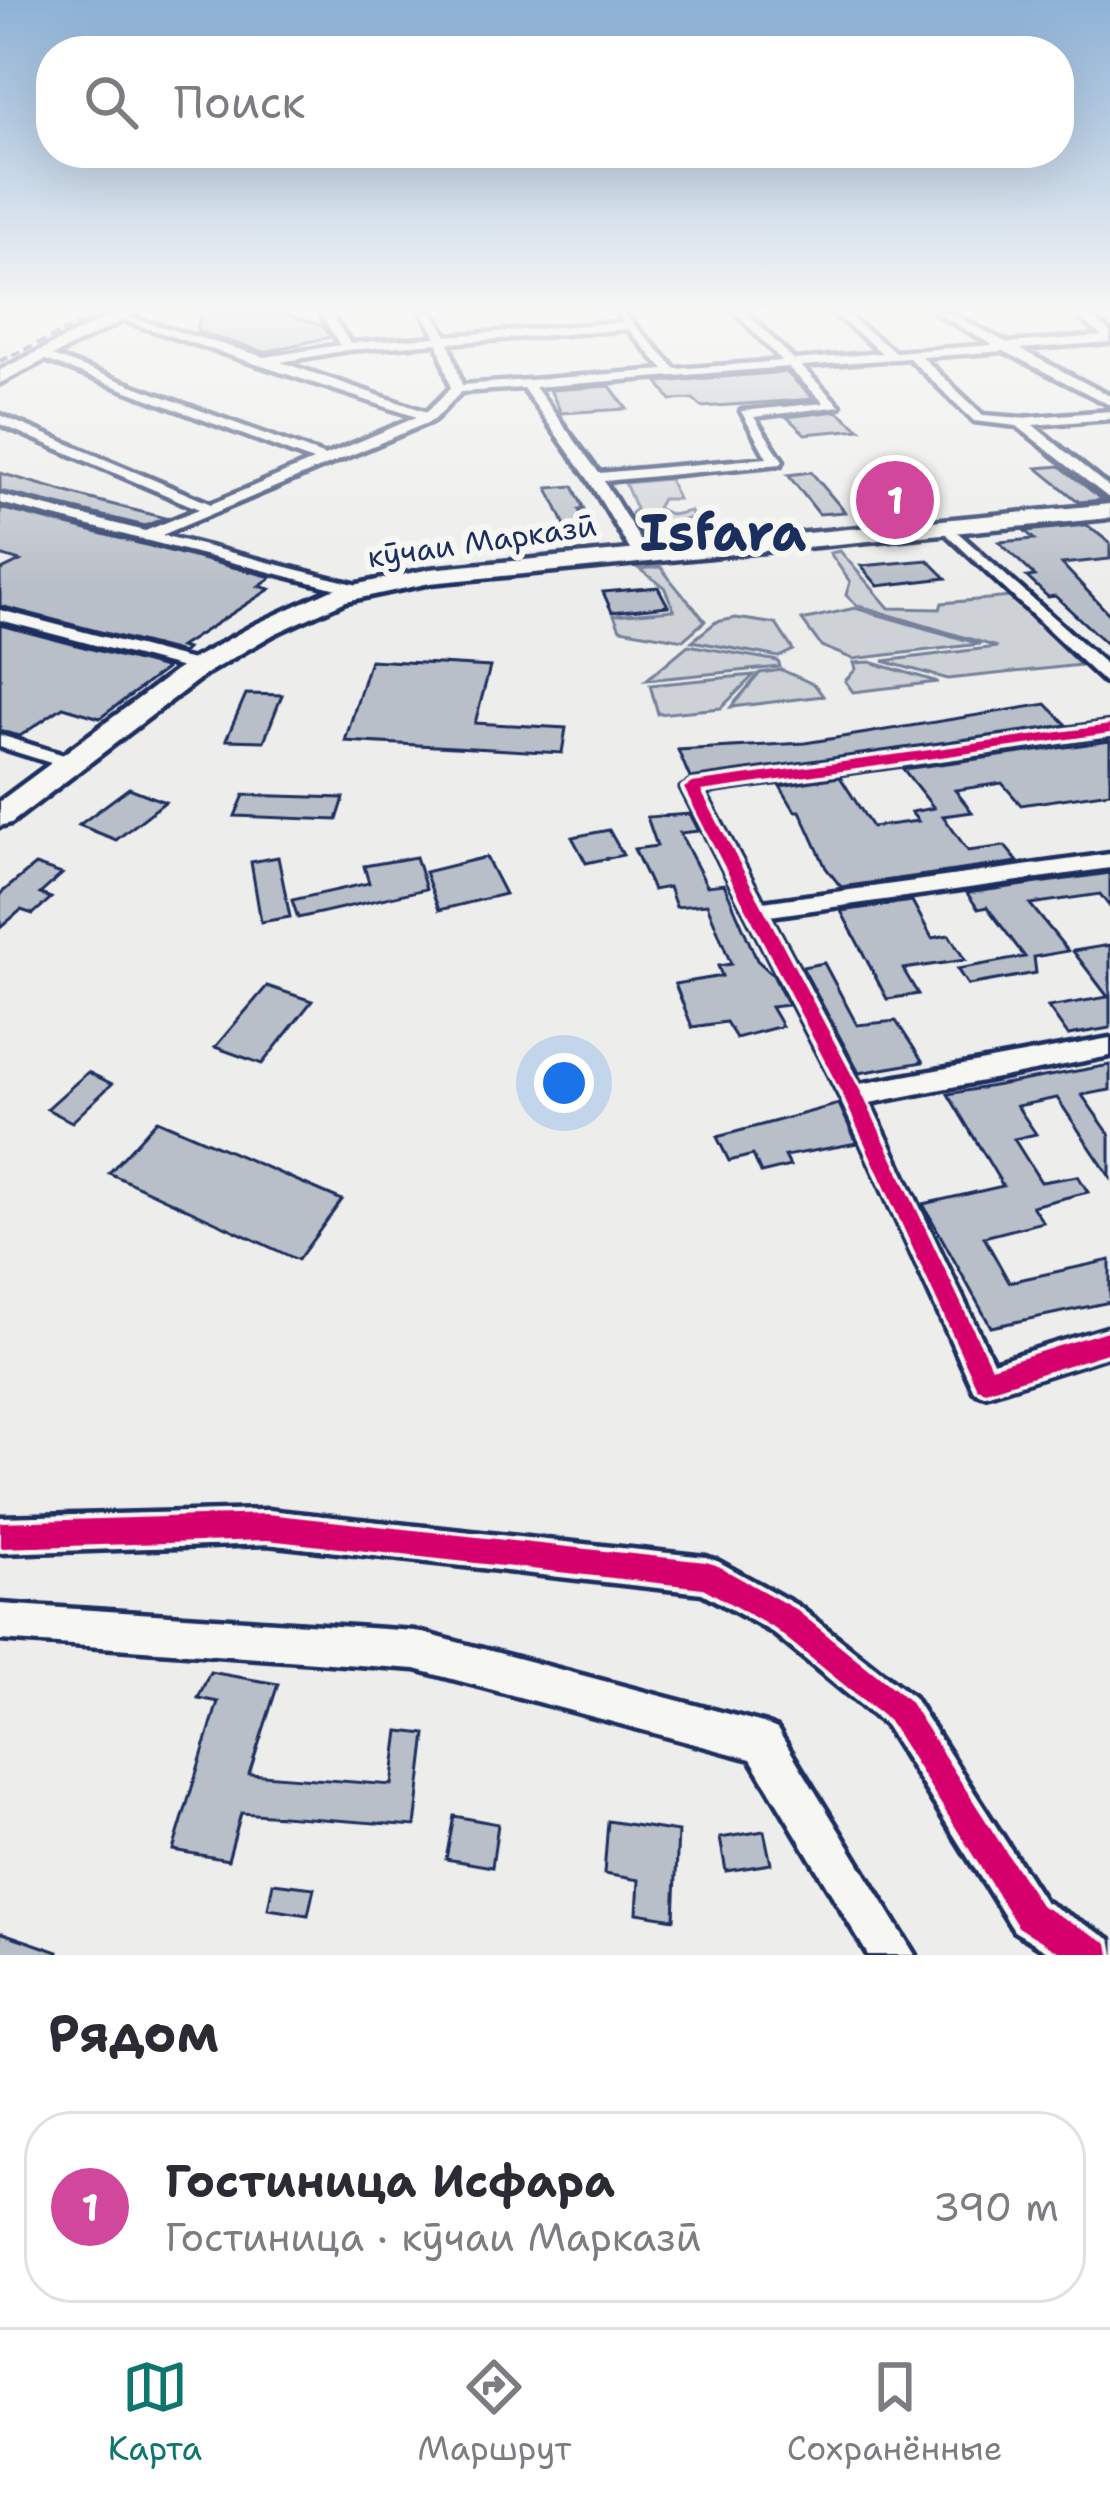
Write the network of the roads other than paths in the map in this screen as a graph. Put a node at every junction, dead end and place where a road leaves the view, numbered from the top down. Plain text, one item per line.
1 (175, 404) edge
2 (392, 404) edge
3 (441, 404) edge
4 (541, 404) edge
5 (832, 404) edge
6 (965, 404) edge
7 (1110, 415) edge
8 (429, 417) junction
9 (0, 419) edge
10 (1022, 422) junction
11 (326, 460) junction
12 (595, 478) junction
13 (1110, 494) edge
14 (0, 499) edge
15 (212, 509) junction
16 (1110, 511) edge
17 (946, 526) junction
18 (147, 536) junction
19 (640, 553) junction
20 (360, 590) junction
21 (0, 615) edge
22 (198, 668) junction
23 (1110, 678) edge
24 (1110, 729) edge
25 (0, 741) edge
26 (70, 763) junction
27 (0, 816) edge
28 (1110, 861) edge
29 (756, 910) junction
30 (1110, 1047) edge
31 (853, 1096) junction
32 (1110, 1341) edge
33 (0, 1534) edge
34 (0, 1622) edge
35 (892, 1955) edge
36 (1096, 1955) edge

1 - 11 street
2 - 8 street
3 - 8 street
4 - 12 street
5 - 12 street
6 - 10 street
7 - 10 street
8 - 11 street
9 - 15 street
10 - 13 street
11 - 15 street
12 - 19 street
14 - 18 street
15 - 18 street
16 - 17 main road, кӯчаи Марказӣ
17 - 19 main road, кӯчаи Марказӣ
17 - 23 street
18 - 20 street
19 - 20 main road, кӯчаи Марказӣ
20 - 22 main road, кӯчаи Марказӣ
21 - 22 street
22 - 26 main road, кӯчаи Марказӣ
24 - 29 street
25 - 26 street
26 - 27 main road, кӯчаи Марказӣ
28 - 29 street
29 - 31 street
30 - 31 street
31 - 32 street
33 - 36 street
34 - 35 street

